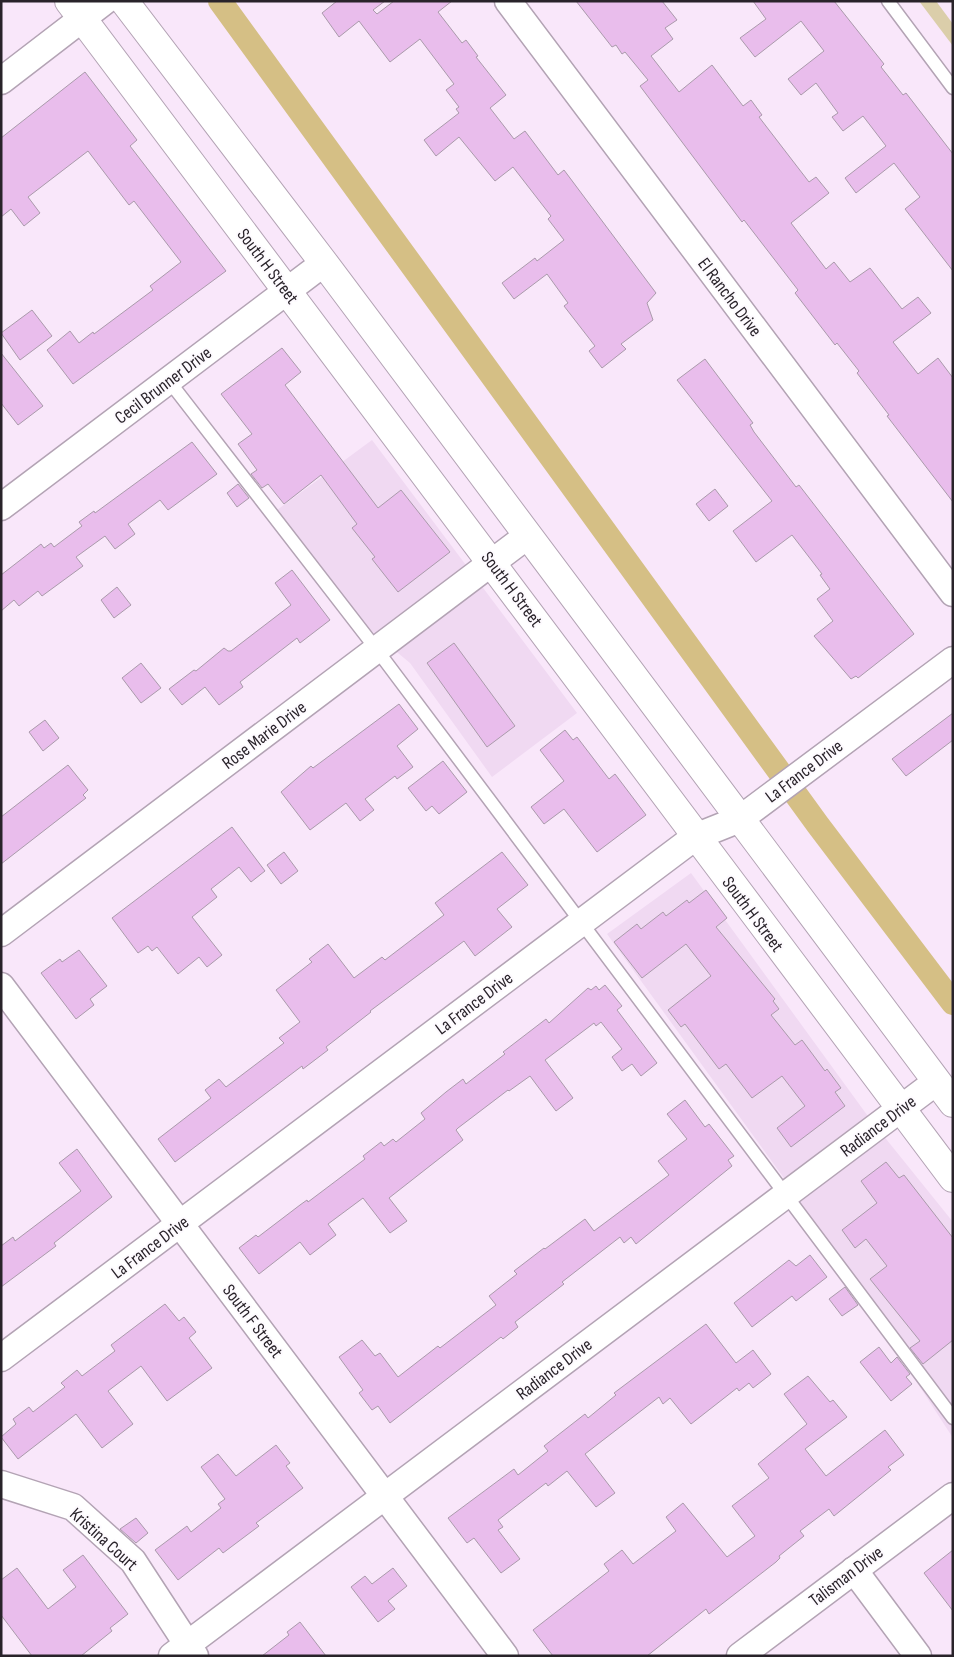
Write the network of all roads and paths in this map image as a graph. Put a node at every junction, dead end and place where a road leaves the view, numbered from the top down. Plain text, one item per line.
1 (105, 1) edge
2 (124, 1) edge
3 (508, 1) edge
4 (888, 1) edge
5 (76, 10) edge
6 (1, 81) edge
7 (953, 88) edge
8 (324, 263) junction
9 (288, 292) junction
10 (169, 380) junction
11 (1, 507) edge
12 (527, 536) junction
13 (493, 563) junction
14 (953, 593) edge
15 (377, 650) junction
16 (953, 660) edge
17 (740, 819) junction
18 (695, 837) junction
19 (582, 922) junction
20 (1, 933) edge
21 (1, 986) edge
22 (936, 1082) junction
23 (953, 1103) edge
24 (901, 1109) junction
25 (953, 1178) edge
26 (786, 1195) junction
27 (180, 1224) junction
28 (1, 1358) edge
29 (953, 1418) edge
30 (1, 1484) edge
31 (385, 1496) junction
32 (953, 1496) edge
33 (854, 1570) junction
34 (185, 1652) edge
35 (505, 1656) edge
36 (740, 1656) edge
37 (918, 1656) edge

1 - 5 street
2 - 8 street
3 - 14 street, El Rancho Drive
4 - 7 lane
5 - 6 street
5 - 9 street, South H Street
8 - 9 street, Cecil Brunner Drive
8 - 12 street
9 - 10 street, Cecil Brunner Drive
9 - 13 street, South H Street
10 - 11 street, Cecil Brunner Drive
10 - 15 lane
12 - 13 street, Rose Marie Drive
12 - 17 street
13 - 15 street, Rose Marie Drive
13 - 18 street, South H Street
15 - 19 lane
15 - 20 street, Rose Marie Drive
16 - 17 street, La France Drive
17 - 18 street, La France Drive
17 - 22 street
18 - 19 street, La France Drive
18 - 24 street, South H Street
19 - 26 lane
19 - 27 street, La France Drive
21 - 27 street, South F Street
22 - 23 street
22 - 24 street, Radiance Drive
24 - 25 street, South H Street
24 - 26 street, Radiance Drive
26 - 29 lane
26 - 31 street, Radiance Drive
27 - 28 street, La France Drive
27 - 31 street, South F Street
30 - 34 street, Kristina Court
31 - 34 street, Radiance Drive
31 - 35 street, South F Street
32 - 33 street, Talisman Drive
33 - 36 street, Talisman Drive
33 - 37 street

